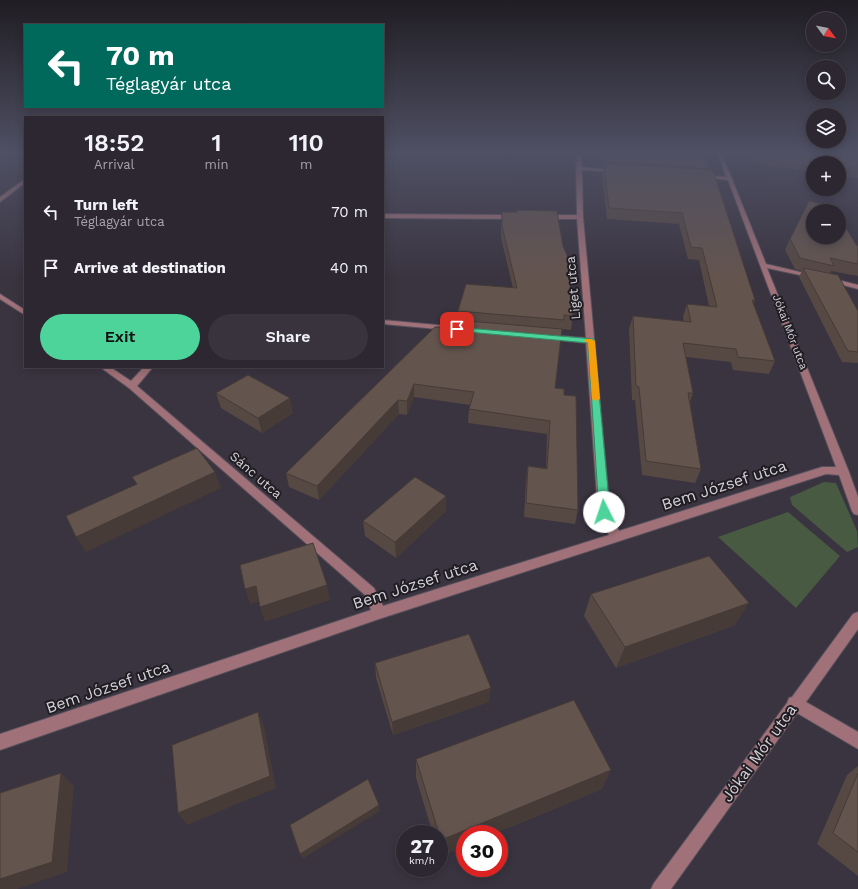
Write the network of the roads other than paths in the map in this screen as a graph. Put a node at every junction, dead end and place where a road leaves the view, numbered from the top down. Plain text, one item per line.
1 (579, 195) edge
2 (737, 195) edge
3 (384, 216) edge
4 (517, 217) edge
5 (541, 217) edge
6 (580, 217) junction
7 (763, 265) junction
8 (858, 286) edge
9 (0, 296) edge
10 (24, 312) edge
11 (384, 322) edge
12 (460, 329) edge
13 (537, 336) edge
14 (591, 341) junction
15 (105, 368) edge
16 (148, 368) edge
17 (132, 386) junction
18 (844, 472) junction
19 (858, 511) edge
20 (617, 538) junction
21 (379, 613) junction
22 (858, 618) edge
23 (794, 703) junction
24 (858, 741) edge
25 (0, 742) edge
26 (660, 889) edge

1 - 6 street, Liget utca
2 - 7 street, Jókai Mór utca
3 - 4 street
5 - 6 street
6 - 14 street, Liget utca
7 - 8 street
7 - 18 street, Jókai Mór utca
9 - 10 street
11 - 12 street
13 - 14 street
14 - 20 street, Liget utca
15 - 17 street, Sánc utca
16 - 17 street
17 - 21 street, Sánc utca
18 - 19 street, Jókai Mór utca
18 - 20 street, Bem József utca
20 - 21 street, Bem József utca
21 - 25 street, Bem József utca
22 - 23 street, Jókai Mór utca
23 - 24 street
23 - 26 street, Jókai Mór utca

